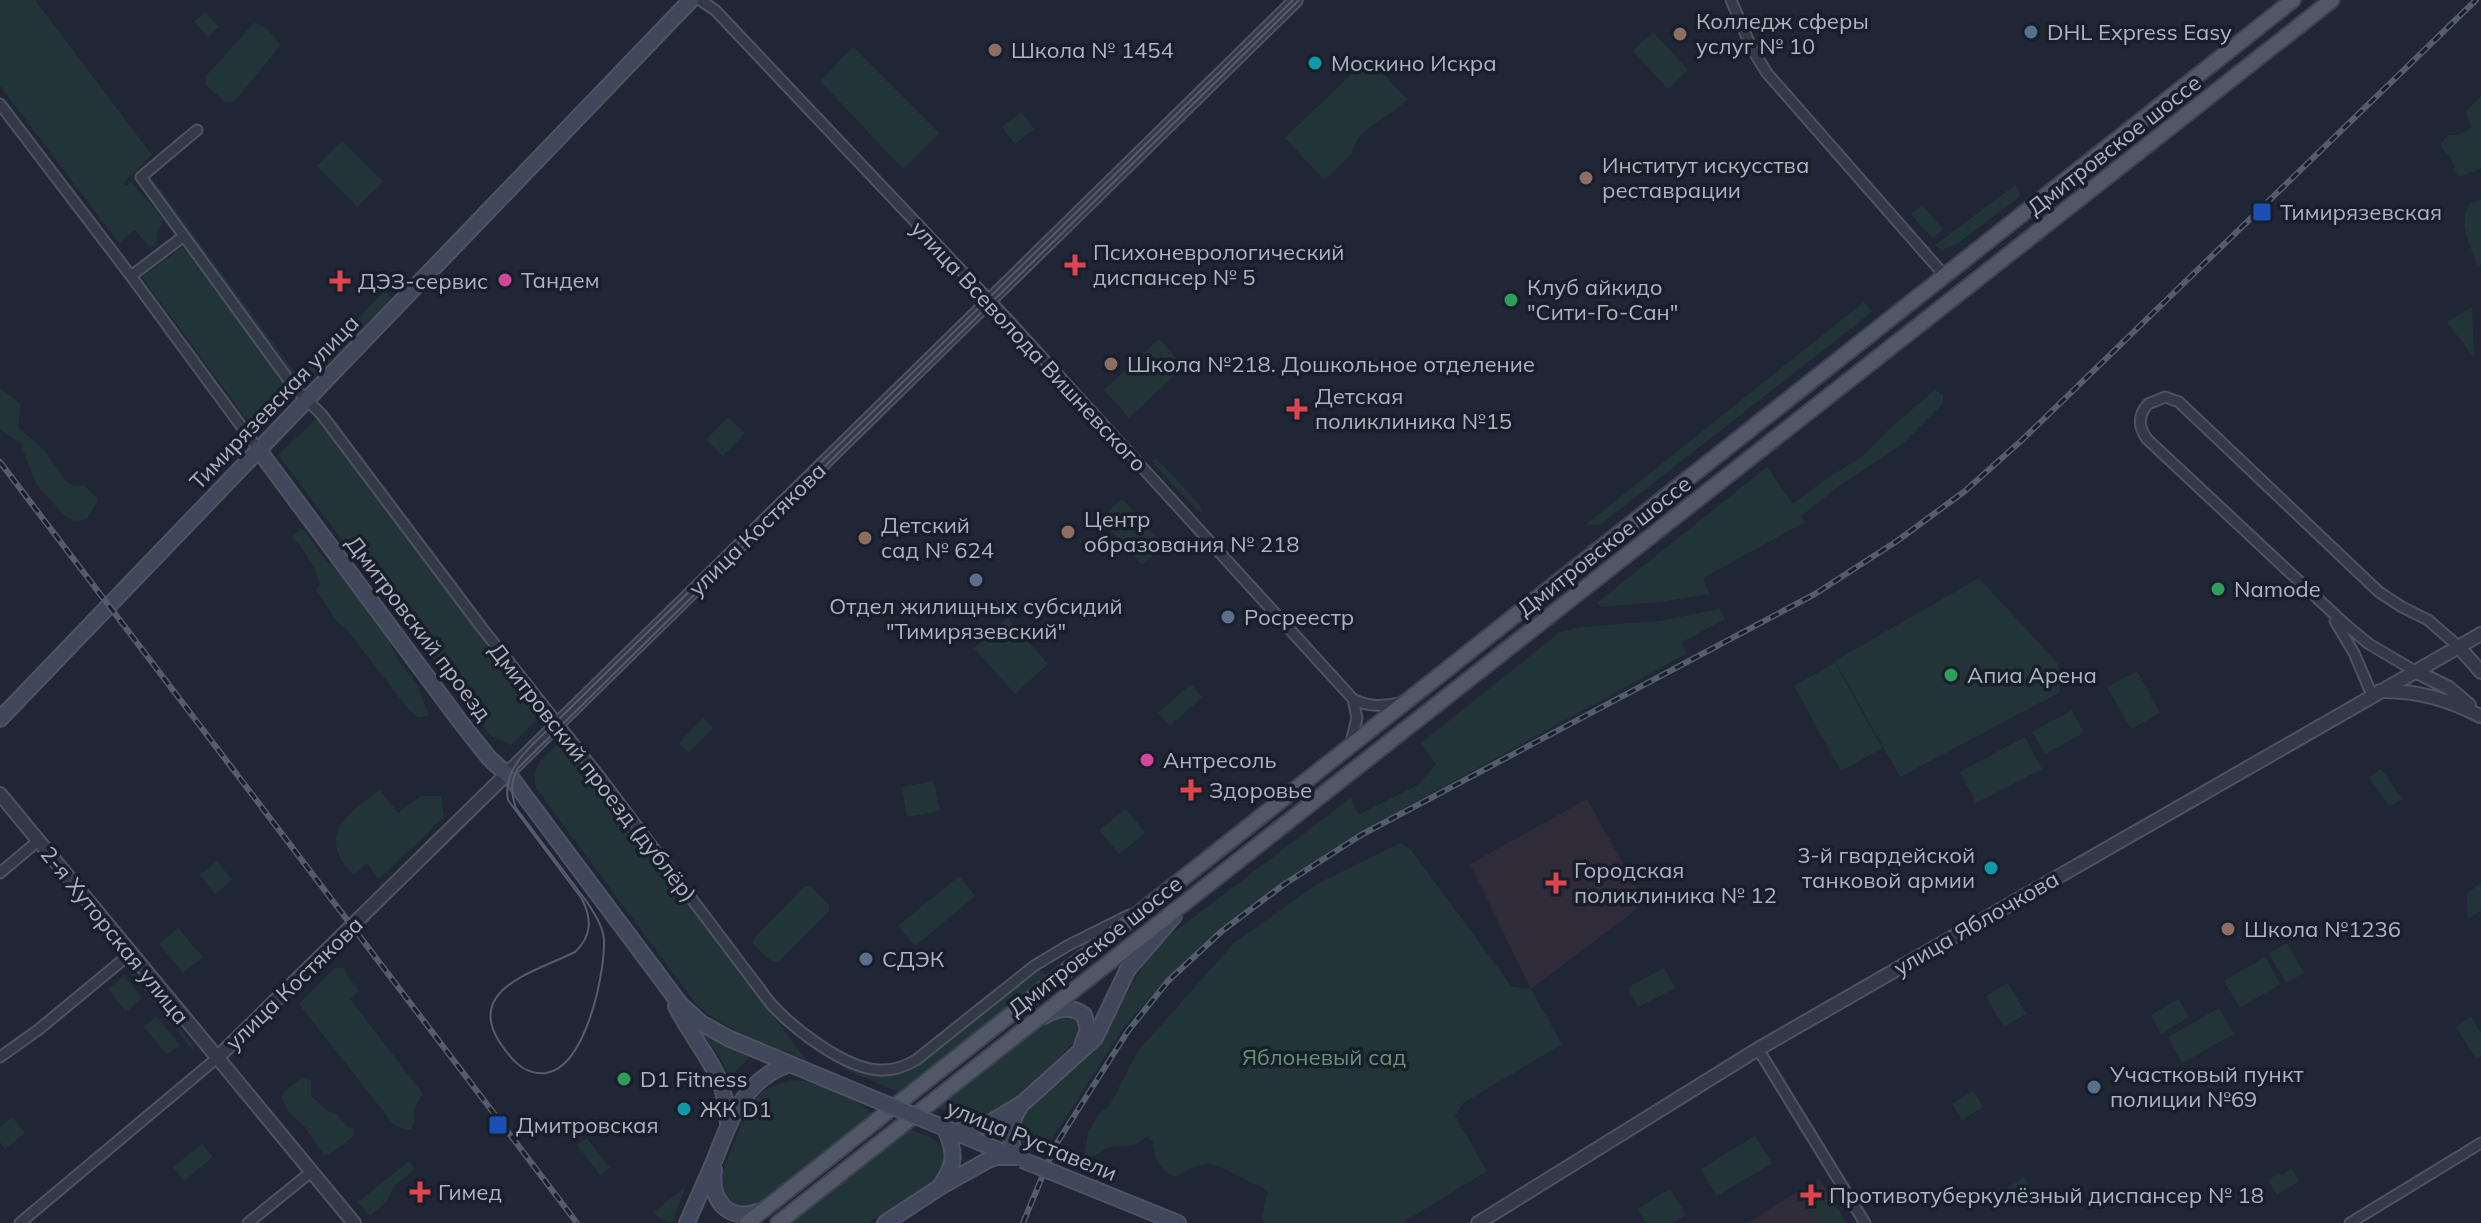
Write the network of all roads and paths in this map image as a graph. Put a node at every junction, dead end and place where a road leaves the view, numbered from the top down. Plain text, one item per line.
1 (691, 0) edge
2 (700, 0) edge
3 (1296, 0) edge
4 (1731, 0) edge
5 (2293, 0) edge
6 (2332, 0) edge
7 (0, 104) edge
8 (197, 130) dead end
9 (184, 236) junction
10 (131, 276) junction
11 (1945, 276) junction
12 (990, 300) junction
13 (306, 399) junction
14 (258, 449) junction
15 (2324, 605) junction
16 (2481, 634) edge
17 (2458, 646) junction
18 (2415, 671) junction
19 (2481, 672) edge
20 (2375, 693) junction
21 (1353, 699) junction
22 (1398, 706) junction
23 (2481, 716) edge
24 (0, 719) edge
25 (558, 724) junction
26 (1407, 729) junction
27 (1350, 745) junction
28 (508, 775) junction
29 (0, 794) edge
30 (38, 841) junction
31 (0, 873) edge
32 (1148, 906) junction
33 (1182, 907) junction
34 (130, 954) junction
35 (663, 981) junction
36 (1030, 1024) junction
37 (1758, 1049) junction
38 (1081, 1050) junction
39 (0, 1057) edge
40 (217, 1058) junction
41 (790, 1064) junction
42 (869, 1097) joint
43 (1023, 1103) junction
44 (728, 1126) junction
45 (945, 1128) junction
46 (2481, 1143) edge
47 (716, 1155) junction
48 (1019, 1158) junction
49 (311, 1172) junction
50 (940, 1187) junction
51 (765, 1209) junction
52 (20, 1223) edge
53 (248, 1223) edge
54 (354, 1223) edge
55 (687, 1223) edge
56 (747, 1223) edge
57 (779, 1223) edge
58 (885, 1223) edge
59 (1178, 1223) edge
60 (1478, 1223) edge
61 (1865, 1223) edge
62 (2350, 1223) edge

1 - 13 main road, Тимирязевская улица
2 - 12 street, улица Всеволода Вишневского
3 - 12 street, улица Костякова
4 - 11 street
5 - 11 main road, Дмитровское шоссе
6 - 26 main road, Дмитровское шоссе
7 - 10 street, Дмитровский проезд
8 - 9 street, Дмитровский проезд (дублёр)
9 - 10 street
9 - 13 street, Дмитровский проезд (дублёр)
10 - 14 street, Дмитровский проезд
11 - 22 main road, Дмитровское шоссе
12 - 21 street, улица Всеволода Вишневского
12 - 25 street, улица Костякова
13 - 14 main road, Тимирязевская улица
13 - 25 street, Дмитровский проезд (дублёр)
14 - 24 main road, Тимирязевская улица
14 - 28 main road, Дмитровский проезд
15 - 17 street
15 - 18 street
15 - 20 street
16 - 17 street, улица Яблочкова
17 - 18 street, улица Яблочкова
17 - 19 street
18 - 20 street, улица Яблочкова
18 - 23 street
20 - 23 street
20 - 37 street, улица Яблочкова
21 - 22 street
21 - 27 street
22 - 26 street
22 - 27 main road, Дмитровское шоссе
25 - 28 street, улица Костякова
25 - 32 street, Дмитровский проезд (дублёр)
26 - 33 main road, Дмитровское шоссе
27 - 32 main road, Дмитровское шоссе
28 - 35 main road, Дмитровский проезд
28 - 40 street, улица Костякова
29 - 30 street, 2-я Хуторская улица
30 - 31 street
30 - 34 street, 2-я Хуторская улица
32 - 51 main road, Дмитровское шоссе
33 - 36 main road, Дмитровское шоссе
33 - 38 main road
34 - 39 street
34 - 40 street, 2-я Хуторская улица
35 - 41 main road, Дмитровский проезд
35 - 44 main road
36 - 38 main road
36 - 57 main road, Дмитровское шоссе
37 - 60 street, улица Яблочкова
37 - 61 street
38 - 43 main road
40 - 49 street, 2-я Хуторская улица
40 - 52 street
41 - 42 main road, Дмитровский проезд
41 - 44 main road
42 - 45 main road, улица Руставели, bridge
43 - 45 main road
43 - 48 main road
44 - 47 main road
45 - 48 main road, улица Руставели
45 - 50 main road
46 - 62 street
47 - 51 main road
47 - 55 main road
48 - 50 main road
48 - 59 main road, улица Руставели, bridge
49 - 53 street
49 - 54 street, 2-я Хуторская улица
50 - 58 main road
51 - 56 main road, Дмитровское шоссе

